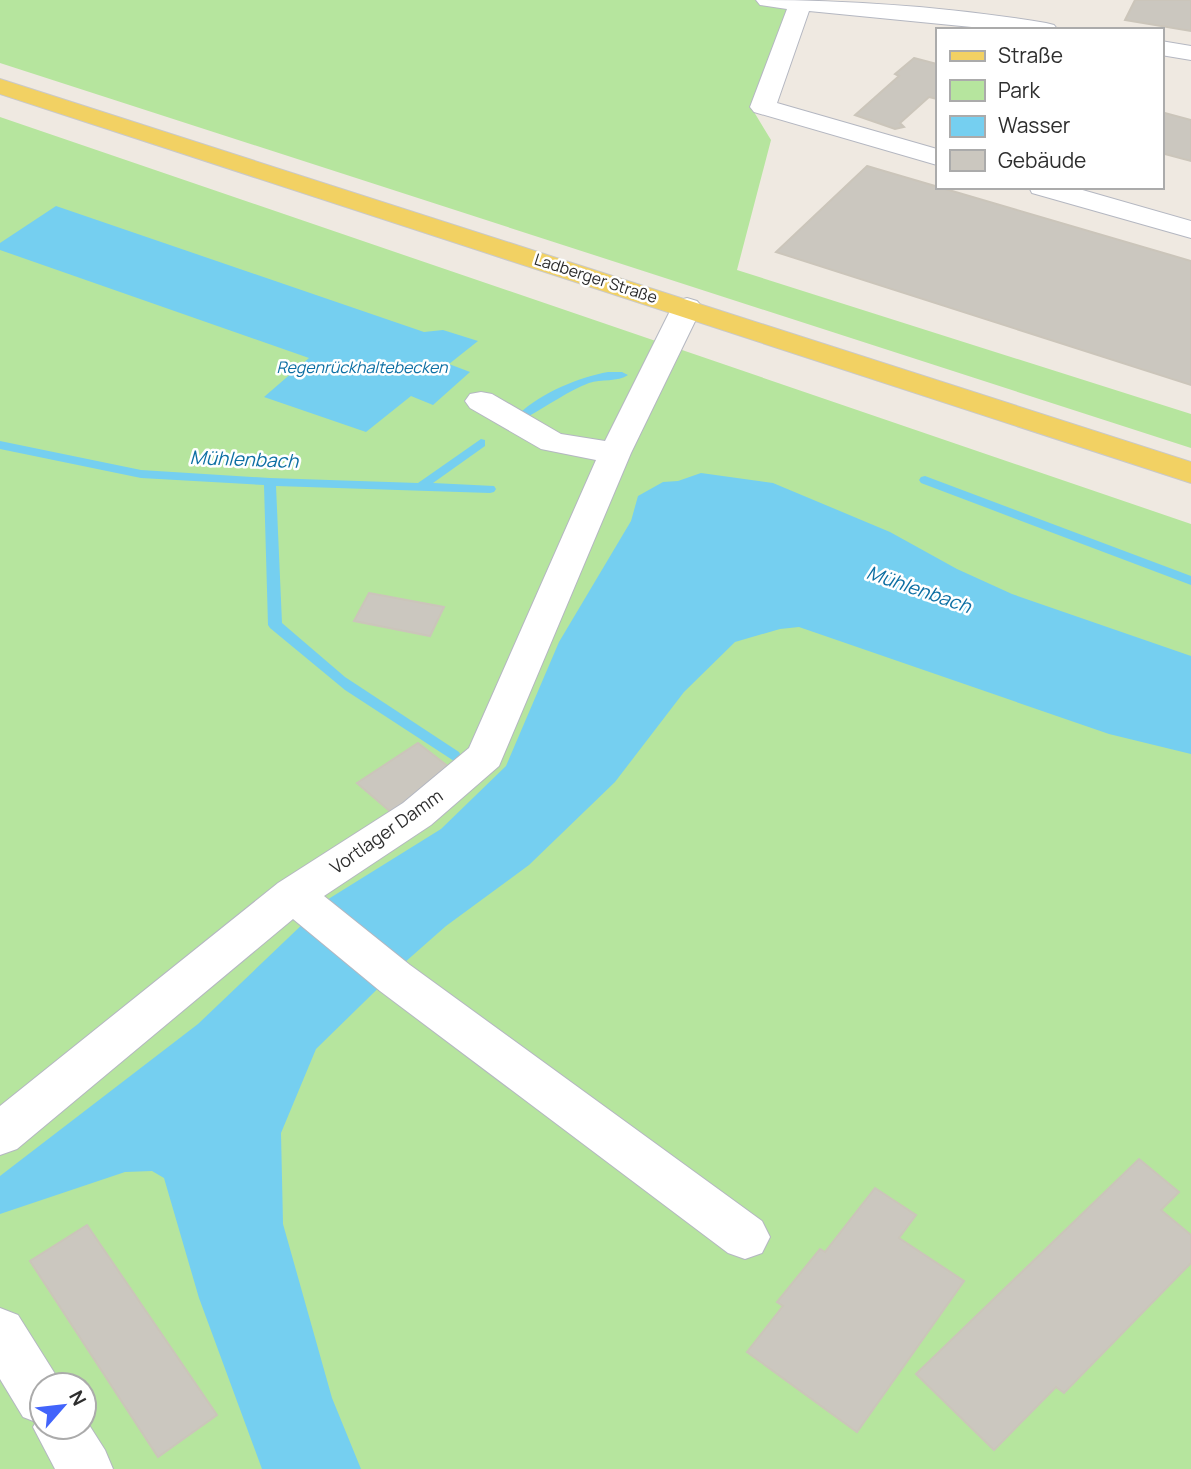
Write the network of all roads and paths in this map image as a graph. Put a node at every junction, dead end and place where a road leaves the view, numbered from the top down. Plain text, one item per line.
1 (768, 0) edge
2 (800, 4) junction
3 (993, 10) edge
4 (1041, 28) edge
5 (1163, 48) edge
6 (1191, 53) edge
7 (0, 86) edge
8 (936, 157) edge
9 (1049, 189) edge
10 (1191, 230) edge
11 (687, 307) junction
12 (481, 401) dead end
13 (615, 453) junction
14 (1191, 473) edge
15 (303, 904) junction
16 (0, 1134) edge
17 (745, 1237) dead end
18 (0, 1332) edge
19 (28, 1377) edge
20 (69, 1441) edge
21 (86, 1469) edge

1 - 2 street
2 - 3 street
2 - 8 street
3 - 4 street
5 - 6 street
7 - 11 main road, Ladberger Straße
9 - 10 street
11 - 13 street, Vortlager Damm
11 - 14 main road, Ladberger Straße
12 - 13 street
13 - 15 street, Vortlager Damm
15 - 16 street, Vortlager Damm
15 - 17 street
18 - 19 street
20 - 21 street

